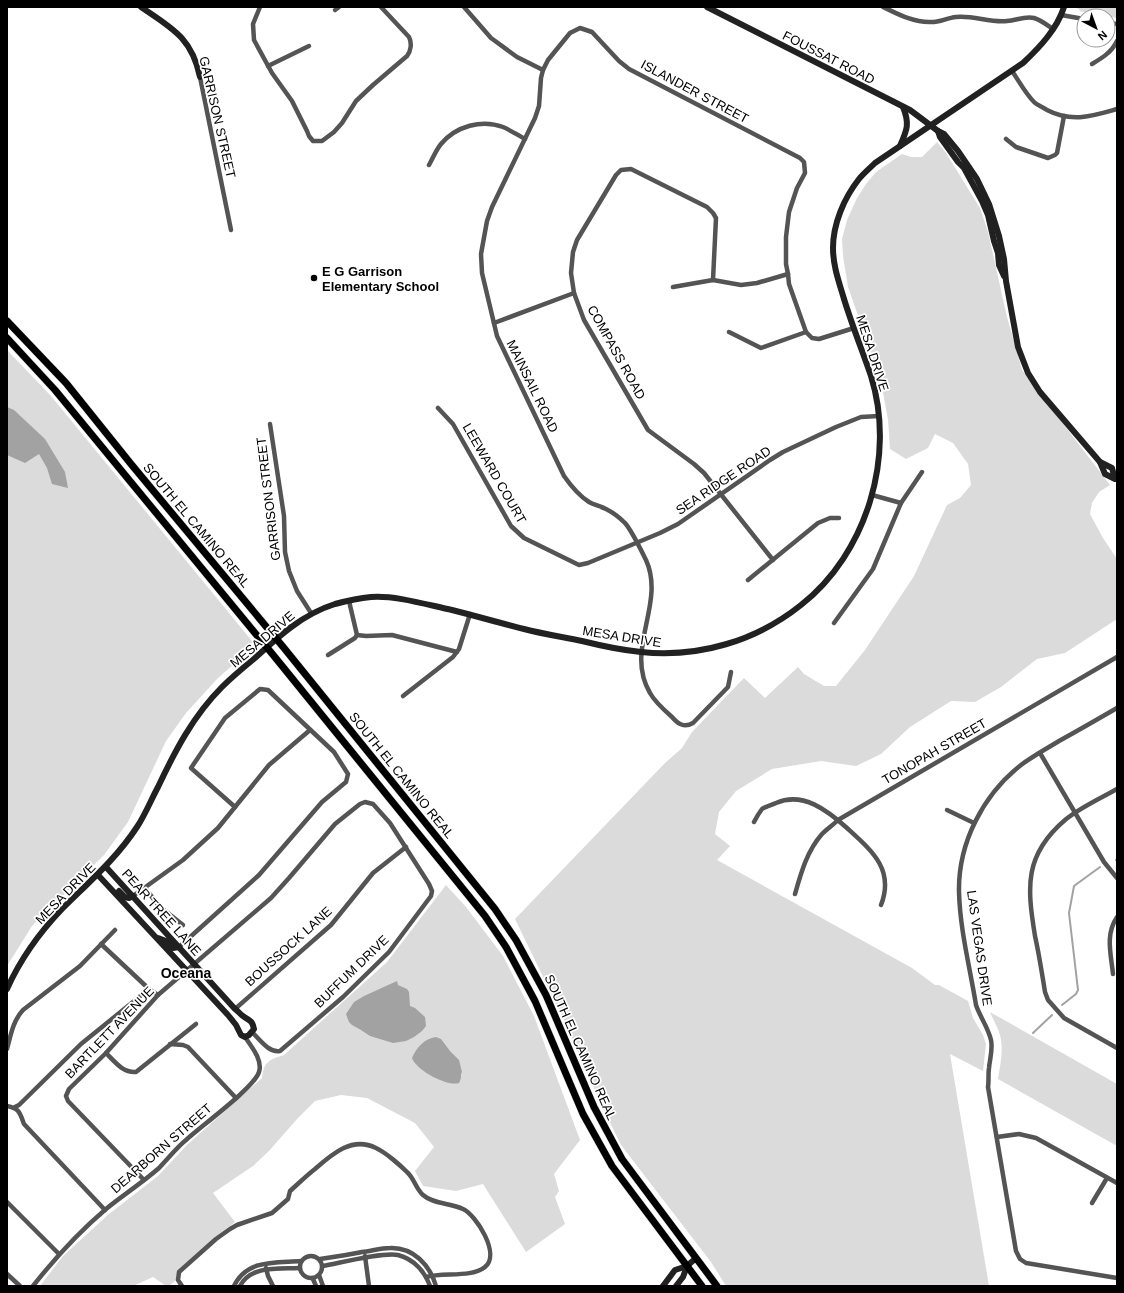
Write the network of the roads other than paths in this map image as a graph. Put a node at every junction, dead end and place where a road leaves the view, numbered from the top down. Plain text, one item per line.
1 (141, 7) edge
2 (260, 7) edge
3 (381, 7) edge
4 (464, 7) edge
5 (707, 7) edge
6 (883, 7) edge
7 (1064, 7) edge
8 (1061, 15) junction
9 (1076, 18) edge
10 (584, 29) joint
11 (1053, 29) junction
12 (1117, 41) edge
13 (309, 46) dead end
14 (1092, 64) dead end
15 (268, 66) junction
16 (543, 70) junction
17 (1012, 71) junction
18 (200, 77) joint
19 (903, 106) junction
20 (1117, 109) edge
21 (1064, 116) junction
22 (931, 126) junction
23 (525, 139) junction
24 (1006, 139) dead end
25 (899, 147) junction
26 (429, 165) dead end
27 (231, 230) dead end
28 (788, 274) junction
29 (713, 280) junction
30 (673, 286) dead end
31 (574, 293) junction
32 (7, 321) edge
33 (494, 322) junction
34 (854, 328) junction
35 (729, 332) dead end
36 (806, 332) junction
37 (7, 338) edge
38 (438, 408) dead end
39 (879, 416) junction
40 (270, 424) dead end
41 (1100, 462) junction
42 (1117, 463) edge
43 (1112, 468) junction
44 (922, 472) dead end
45 (1116, 481) edge
46 (721, 494) junction
47 (872, 495) junction
48 (901, 503) junction
49 (839, 518) dead end
50 (637, 543) junction
51 (773, 560) junction
52 (579, 565) joint
53 (748, 580) dead end
54 (349, 601) junction
55 (311, 613) junction
56 (470, 614) junction
57 (834, 623) dead end
58 (357, 636) junction
59 (276, 639) junction
60 (267, 647) junction
61 (457, 652) junction
62 (641, 652) junction
63 (328, 655) dead end
64 (1117, 657) edge
65 (731, 672) dead end
66 (402, 696) dead end
67 (1117, 708) edge
68 (310, 730) junction
69 (1040, 753) junction
70 (1117, 788) edge
71 (235, 807) junction
72 (947, 810) dead end
73 (1075, 813) junction
74 (838, 820) junction
75 (754, 822) dead end
76 (974, 823) junction
77 (406, 847) junction
78 (106, 867) junction
79 (98, 874) junction
80 (1117, 878) edge
81 (145, 888) junction
82 (112, 889) junction
83 (795, 894) dead end
84 (133, 896) junction
85 (881, 905) dead end
86 (1117, 917) edge
87 (183, 925) dead end
88 (115, 930) dead end
89 (157, 938) junction
90 (101, 944) junction
91 (179, 946) junction
92 (195, 964) junction
93 (187, 970) junction
94 (1113, 974) dead end
95 (7, 989) edge
96 (149, 989) junction
97 (158, 996) junction
98 (213, 999) junction
99 (235, 1009) junction
100 (196, 1024) dead end
101 (252, 1032) junction
102 (245, 1036) junction
103 (170, 1044) junction
104 (1117, 1048) edge
105 (7, 1049) edge
106 (106, 1053) junction
107 (236, 1098) junction
108 (7, 1106) edge
109 (15, 1107) junction
110 (997, 1137) junction
111 (1107, 1178) junction
112 (144, 1180) junction
113 (1117, 1183) edge
114 (7, 1202) edge
115 (1092, 1203) dead end
116 (105, 1210) junction
117 (364, 1252) junction
118 (60, 1254) junction
119 (365, 1258) junction
120 (696, 1258) junction
121 (320, 1259) junction
122 (301, 1261) junction
123 (265, 1264) junction
124 (323, 1266) junction
125 (686, 1266) junction
126 (299, 1268) junction
127 (266, 1270) junction
128 (7, 1274) edge
129 (433, 1275) junction
130 (319, 1276) junction
131 (426, 1277) junction
132 (1117, 1278) edge
133 (313, 1279) junction
134 (234, 1284) edge
135 (20, 1286) edge
136 (33, 1286) edge
137 (182, 1286) edge
138 (240, 1286) edge
139 (273, 1286) edge
140 (316, 1286) edge
141 (322, 1286) edge
142 (369, 1286) edge
143 (430, 1286) edge
144 (436, 1286) edge
145 (663, 1286) edge
146 (676, 1286) edge
147 (702, 1286) edge
148 (717, 1286) edge

1 - 18 main road, GARRISON STREET
2 - 15 street
3 - 15 street
4 - 16 street
5 - 19 main road, FOUSSAT ROAD
6 - 11 street
7 - 8 main road, MESA DRIVE
8 - 9 street
8 - 11 main road, MESA DRIVE
10 - 16 street, MAINSAIL ROAD
10 - 28 street, ISLANDER STREET
11 - 17 main road, MESA DRIVE
12 - 14 street
13 - 15 street
16 - 23 street, MAINSAIL ROAD
17 - 21 street
17 - 22 main road, MESA DRIVE
18 - 27 street, GARRISON STREET
19 - 22 main road, FOUSSAT ROAD
19 - 25 main road
20 - 21 street
21 - 24 street
22 - 25 main road, MESA DRIVE
22 - 41 main road, FOUSSAT ROAD
23 - 26 street
23 - 33 street, MAINSAIL ROAD
25 - 34 main road, MESA DRIVE
28 - 29 street
28 - 36 street
29 - 30 street
29 - 31 street, COMPASS ROAD
31 - 33 street
31 - 46 street, COMPASS ROAD
32 - 59 main road, SOUTH EL CAMINO REAL
33 - 50 street, MAINSAIL ROAD
34 - 36 street
34 - 39 main road, MESA DRIVE
35 - 36 street
37 - 60 main road, SOUTH EL CAMINO REAL
38 - 52 street, LEEWARD COURT
39 - 46 street, SEA RIDGE ROAD
39 - 47 main road, MESA DRIVE
40 - 55 street, GARRISON STREET
41 - 43 main road, FOUSSAT ROAD
41 - 45 main road, FOUSSAT ROAD
42 - 43 street
43 - 45 main road, FOUSSAT ROAD
44 - 48 street
46 - 50 street, SEA RIDGE ROAD
46 - 51 street, COMPASS ROAD
47 - 48 street
47 - 62 main road, MESA DRIVE
48 - 57 street
49 - 51 street
50 - 52 street, SEA RIDGE ROAD
50 - 62 street, MAINSAIL ROAD
51 - 53 street
54 - 55 main road, MESA DRIVE
54 - 56 main road, MESA DRIVE
54 - 58 street
55 - 59 main road, MESA DRIVE
56 - 61 street
56 - 62 main road, MESA DRIVE
58 - 61 street
58 - 63 street
59 - 60 main road, MESA DRIVE
59 - 120 main road, SOUTH EL CAMINO REAL
60 - 78 main road, MESA DRIVE
60 - 125 main road, SOUTH EL CAMINO REAL
61 - 66 street
62 - 65 street, MAINSAIL ROAD
64 - 74 street, TONOPAH STREET
67 - 69 street, LAS VEGAS DRIVE
68 - 71 street
68 - 71 street
68 - 91 street
69 - 73 street
69 - 76 street, LAS VEGAS DRIVE
70 - 73 street
71 - 81 street
72 - 76 street
73 - 80 street
73 - 104 street
74 - 75 street
74 - 83 street, TONOPAH STREET
74 - 85 street
76 - 110 street, LAS VEGAS DRIVE
77 - 92 street, BARTLETT AVENUE
77 - 99 street, BOUSSOCK LANE
77 - 101 street, BUFFUM DRIVE
78 - 79 main road, MESA DRIVE
78 - 84 main road, PEAR TREE LANE
79 - 82 main road, PEAR TREE LANE
79 - 95 main road, MESA DRIVE
81 - 84 street
81 - 87 street
82 - 84 main road
82 - 89 main road, PEAR TREE LANE
84 - 91 main road, PEAR TREE LANE
86 - 94 street
88 - 90 street
89 - 91 main road
89 - 93 main road, PEAR TREE LANE
90 - 96 street
90 - 105 street
91 - 92 main road, PEAR TREE LANE
92 - 93 street, BARTLETT AVENUE
92 - 99 main road, PEAR TREE LANE
93 - 97 street, BARTLETT AVENUE
93 - 98 main road, PEAR TREE LANE
96 - 97 street
96 - 109 street
97 - 106 street, BARTLETT AVENUE
98 - 99 main road
98 - 102 main road, PEAR TREE LANE
99 - 101 main road, PEAR TREE LANE
100 - 103 street
101 - 102 main road
102 - 107 street, DEARBORN STREET
103 - 106 street
103 - 107 street
106 - 112 street, BARTLETT AVENUE
107 - 112 street, DEARBORN STREET
108 - 109 street
109 - 116 street
110 - 111 street
110 - 132 street, LAS VEGAS DRIVE
111 - 113 street
111 - 115 street
112 - 116 street, DEARBORN STREET
114 - 118 street
116 - 118 street, DEARBORN STREET
117 - 119 street
117 - 121 street
117 - 129 street
118 - 136 street, DEARBORN STREET
119 - 124 street
119 - 131 street
119 - 142 street
120 - 125 main road
120 - 148 main road, SOUTH EL CAMINO REAL
121 - 122 street
121 - 124 street
122 - 123 street
122 - 126 street
123 - 127 street
123 - 134 street
124 - 130 street
125 - 145 main road
125 - 146 main road
125 - 147 main road, SOUTH EL CAMINO REAL
126 - 127 street
126 - 133 street
127 - 138 street
127 - 139 street
128 - 135 street
129 - 131 street
129 - 137 street
129 - 144 street
130 - 133 street
130 - 141 street
131 - 143 street
133 - 140 street
134 - 138 street

